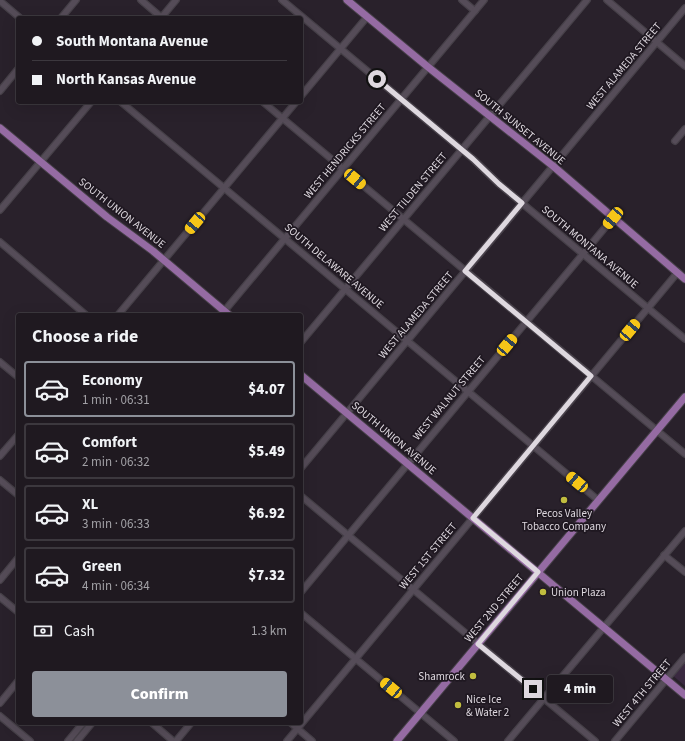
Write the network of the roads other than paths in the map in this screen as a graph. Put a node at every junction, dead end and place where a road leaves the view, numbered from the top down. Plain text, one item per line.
1 (76, 0) edge
2 (141, 0) edge
3 (176, 0) edge
4 (282, 0) edge
5 (347, 0) edge
6 (462, 0) edge
7 (484, 0) edge
8 (587, 0) edge
9 (607, 0) edge
10 (0, 1) edge
11 (685, 8) edge
12 (475, 11) junction
13 (18, 16) edge
14 (63, 16) edge
15 (160, 16) edge
16 (164, 16) edge
17 (301, 16) edge
18 (367, 17) junction
19 (303, 18) edge
20 (657, 42) junction
21 (340, 49) junction
22 (685, 66) edge
23 (428, 67) junction
24 (16, 71) edge
25 (0, 91) edge
26 (303, 94) edge
27 (401, 100) junction
28 (89, 104) edge
29 (123, 104) edge
30 (265, 104) edge
31 (294, 104) edge
32 (490, 116) junction
33 (282, 118) junction
34 (0, 128) edge
35 (685, 129) edge
36 (675, 142) dead end
37 (462, 150) junction
38 (41, 162) junction
39 (553, 166) junction
40 (343, 169) junction
41 (224, 188) junction
42 (522, 203) junction
43 (0, 210) edge
44 (613, 218) junction
45 (404, 220) junction
46 (285, 239) junction
47 (0, 242) edge
48 (583, 254) junction
49 (164, 260) junction
50 (465, 271) junction
51 (678, 272) junction
52 (685, 279) edge
53 (345, 289) junction
54 (648, 308) junction
55 (84, 313) edge
56 (120, 313) edge
57 (224, 313) edge
58 (226, 313) edge
59 (526, 322) junction
60 (685, 339) edge
61 (303, 340) edge
62 (407, 341) junction
63 (0, 362) edge
64 (16, 375) edge
65 (591, 376) junction
66 (303, 377) edge
67 (468, 392) junction
68 (685, 397) edge
69 (347, 413) junction
70 (657, 431) junction
71 (16, 437) edge
72 (533, 446) junction
73 (685, 454) edge
74 (0, 456) edge
75 (408, 464) junction
76 (303, 466) edge
77 (0, 480) edge
78 (16, 493) edge
79 (303, 498) edge
80 (598, 500) junction
81 (473, 518) junction
82 (685, 530) edge
83 (348, 535) junction
84 (664, 555) junction
85 (16, 560) edge
86 (538, 572) junction
87 (685, 572) edge
88 (0, 580) edge
89 (303, 590) edge
90 (413, 590) junction
91 (0, 597) edge
92 (16, 610) edge
93 (303, 615) edge
94 (604, 627) junction
95 (478, 644) junction
96 (685, 658) edge
97 (355, 659) junction
98 (667, 680) junction
99 (16, 683) edge
100 (685, 695) edge
101 (544, 698) junction
102 (0, 703) edge
103 (420, 713) junction
104 (0, 716) edge
105 (303, 721) edge
106 (81, 725) edge
107 (90, 725) edge
108 (154, 725) edge
109 (189, 725) edge
110 (293, 725) edge
111 (300, 725) edge
112 (297, 728) junction
113 (30, 741) edge
114 (68, 741) edge
115 (77, 741) edge
116 (173, 741) edge
117 (176, 741) edge
118 (287, 741) edge
119 (312, 741) edge
120 (397, 741) edge
121 (454, 741) edge
122 (508, 741) edge
123 (595, 741) edge
124 (615, 741) edge

1 - 14 street
2 - 15 street
3 - 16 street
4 - 17 street, SOUTH MONTANA AVENUE
5 - 18 main road, SOUTH SUNSET AVENUE
6 - 12 street
7 - 12 street, WEST HENDRICKS STREET
8 - 32 street, WEST TILDEN STREET
9 - 20 street
10 - 13 street
11 - 20 street, WEST ALAMEDA STREET
12 - 23 street, WEST HENDRICKS STREET
18 - 21 street
18 - 23 main road, SOUTH SUNSET AVENUE
19 - 21 street, SOUTH MONTANA AVENUE
20 - 22 street
20 - 39 street, WEST ALAMEDA STREET
21 - 26 street
21 - 27 street, SOUTH MONTANA AVENUE
23 - 27 street, WEST HENDRICKS STREET
23 - 32 main road, SOUTH SUNSET AVENUE
24 - 25 street
27 - 37 street, SOUTH MONTANA AVENUE
27 - 40 street, WEST HENDRICKS STREET
28 - 38 street
29 - 41 street, SOUTH DELAWARE AVENUE
30 - 33 street
31 - 33 street
32 - 37 street, WEST TILDEN STREET
32 - 39 main road, SOUTH SUNSET AVENUE
33 - 40 street
33 - 41 street
34 - 38 main road, SOUTH UNION AVENUE
35 - 36 street
37 - 42 street, SOUTH MONTANA AVENUE
37 - 45 street, WEST TILDEN STREET
38 - 43 street
38 - 49 main road, SOUTH UNION AVENUE
39 - 42 street, WEST ALAMEDA STREET
39 - 44 main road, SOUTH SUNSET AVENUE
40 - 45 street
40 - 46 street, WEST HENDRICKS STREET
41 - 46 street, SOUTH DELAWARE AVENUE
41 - 49 street
42 - 48 street, SOUTH MONTANA AVENUE
42 - 50 street, WEST ALAMEDA STREET
44 - 48 street, WEST WALNUT STREET
44 - 51 main road, SOUTH SUNSET AVENUE
45 - 50 street
45 - 53 street, WEST TILDEN STREET
46 - 53 street, SOUTH DELAWARE AVENUE
46 - 58 street, WEST HENDRICKS STREET
47 - 55 street
48 - 54 street, SOUTH MONTANA AVENUE
48 - 59 street, WEST WALNUT STREET
49 - 56 street
49 - 57 main road, SOUTH UNION AVENUE
50 - 59 street
50 - 62 street, WEST ALAMEDA STREET
51 - 52 main road, SOUTH SUNSET AVENUE
51 - 54 street, WEST 1ST STREET
53 - 61 street, WEST TILDEN STREET
53 - 62 street, SOUTH DELAWARE AVENUE
54 - 60 street, SOUTH MONTANA AVENUE
54 - 65 street, WEST 1ST STREET
59 - 65 street
59 - 67 street, WEST WALNUT STREET
62 - 67 street, SOUTH DELAWARE AVENUE
62 - 69 street, WEST ALAMEDA STREET
63 - 64 street
65 - 70 street
65 - 72 street, WEST 1ST STREET
66 - 69 main road, SOUTH UNION AVENUE
67 - 72 street, SOUTH DELAWARE AVENUE
67 - 75 street, WEST WALNUT STREET
68 - 70 main road, WEST 2ND STREET
69 - 75 main road, SOUTH UNION AVENUE
69 - 76 street, WEST ALAMEDA STREET
70 - 73 street
70 - 80 main road, WEST 2ND STREET
71 - 74 street
72 - 80 street, SOUTH DELAWARE AVENUE
72 - 81 street, WEST 1ST STREET
75 - 81 main road, SOUTH UNION AVENUE
75 - 83 street, WEST WALNUT STREET
77 - 78 street
79 - 83 street
80 - 86 main road, WEST 2ND STREET
81 - 86 main road, SOUTH UNION AVENUE
81 - 90 street, WEST 1ST STREET
82 - 84 street
83 - 89 street, WEST WALNUT STREET
83 - 90 street
84 - 87 street
84 - 94 street
85 - 88 street
86 - 94 main road, SOUTH UNION AVENUE
86 - 95 main road, WEST 2ND STREET
90 - 95 street
90 - 97 street, WEST 1ST STREET
91 - 92 street
93 - 97 street
94 - 98 main road, SOUTH UNION AVENUE
94 - 101 street
95 - 101 street
95 - 103 main road, WEST 2ND STREET
96 - 98 street, WEST 4TH STREET
97 - 103 street
97 - 105 street, WEST 1ST STREET
98 - 100 main road, SOUTH UNION AVENUE
98 - 124 street, WEST 4TH STREET
99 - 102 street
101 - 122 street
101 - 123 street
103 - 120 main road, WEST 2ND STREET
103 - 121 street
104 - 113 street
106 - 114 street
107 - 115 street
108 - 116 street
109 - 117 street
110 - 112 street
111 - 112 street, WEST 1ST STREET
112 - 118 street, WEST 1ST STREET
112 - 119 street

